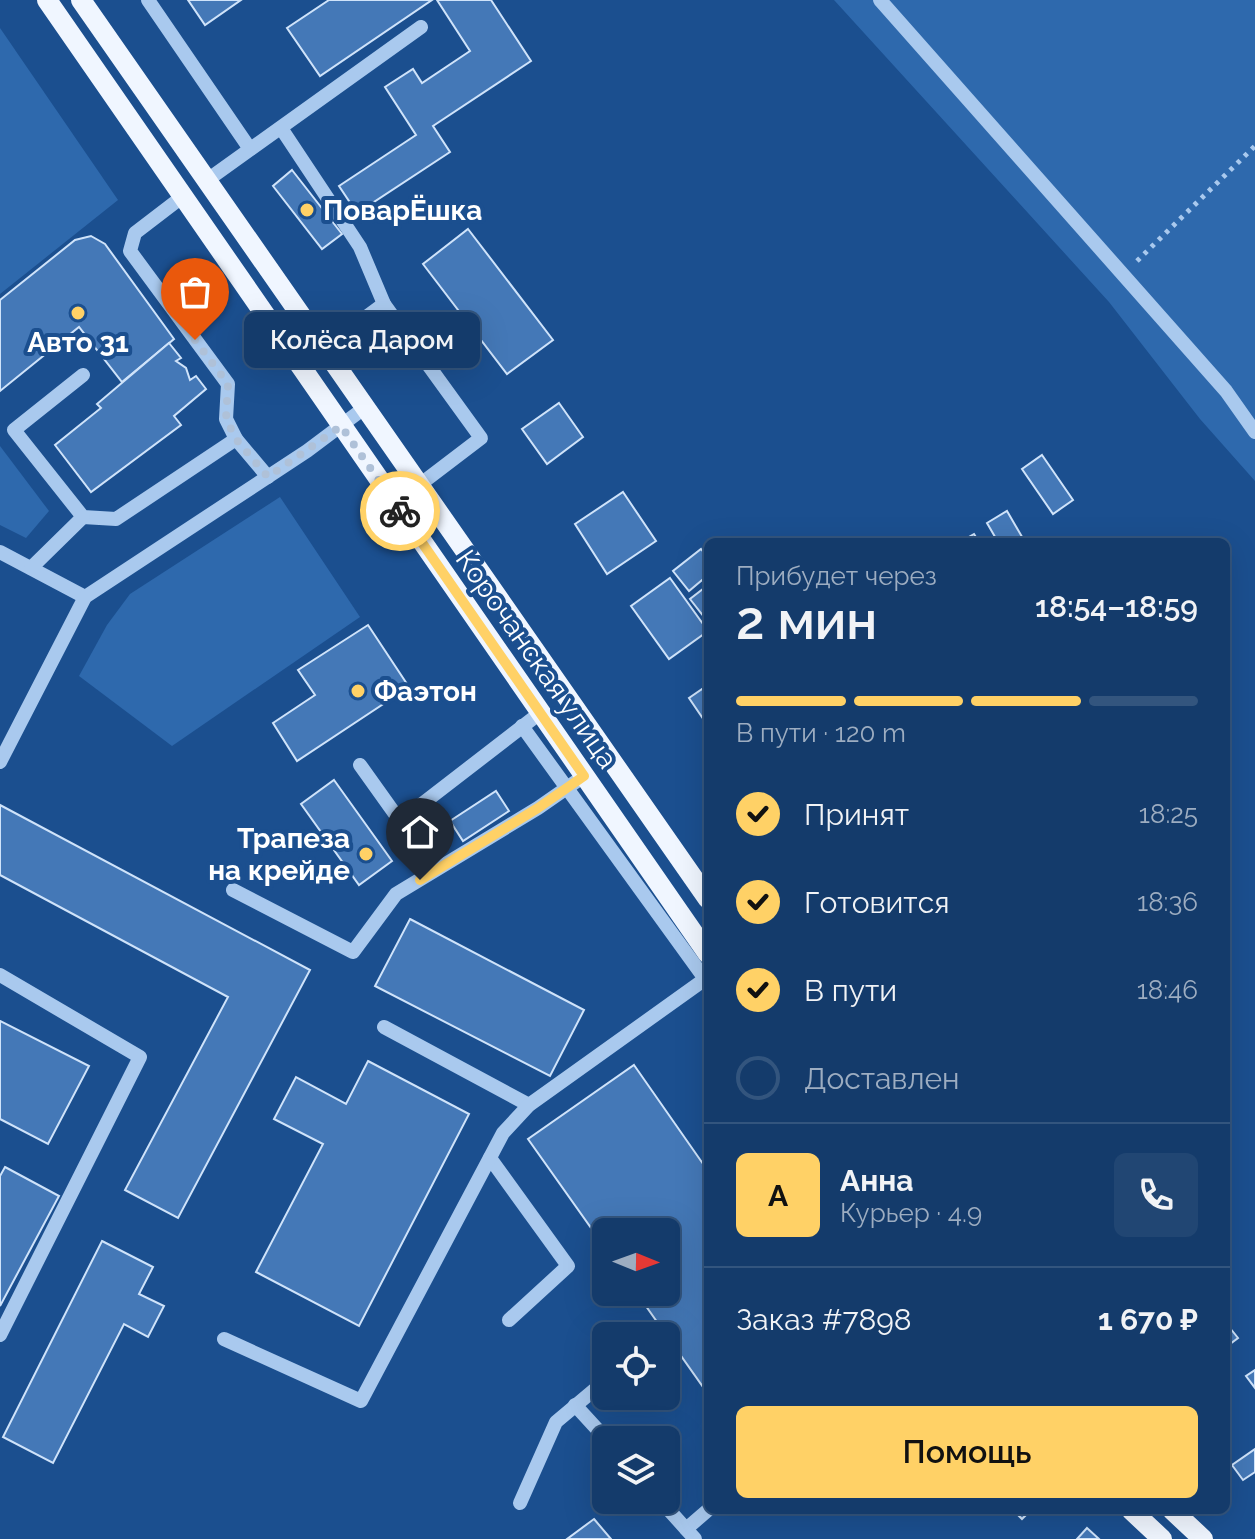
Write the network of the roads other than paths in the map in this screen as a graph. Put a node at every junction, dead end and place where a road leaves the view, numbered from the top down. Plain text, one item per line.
1 (47, 0) edge
2 (81, 0) edge
3 (148, 0) edge
4 (880, 0) edge
5 (421, 27) dead end
6 (281, 128) junction
7 (250, 149) junction
8 (206, 181) junction
9 (182, 197) junction
10 (384, 304) junction
11 (323, 349) junction
12 (83, 375) dead end
13 (363, 409) junction
14 (341, 426) junction
15 (1255, 432) edge
16 (236, 439) junction
17 (268, 477) junction
18 (418, 486) junction
19 (83, 517) junction
20 (0, 552) edge
21 (31, 568) junction
22 (85, 597) junction
23 (540, 713) junction
24 (522, 726) junction
25 (0, 762) edge
26 (360, 765) dead end
27 (576, 782) junction
28 (233, 890) dead end
29 (704, 893) edge
30 (704, 949) edge
31 (704, 974) edge
32 (0, 975) edge
33 (704, 980) edge
34 (384, 1027) dead end
35 (529, 1105) junction
36 (490, 1158) junction
37 (509, 1320) dead end
38 (0, 1335) edge
39 (224, 1339) dead end
40 (592, 1391) edge
41 (575, 1405) junction
42 (594, 1426) edge
43 (520, 1503) dead end
44 (673, 1514) edge
45 (705, 1514) edge
46 (1135, 1514) edge
47 (1176, 1514) edge
48 (691, 1534) edge
49 (1162, 1539) edge
50 (1203, 1539) edge

1 - 9 main road, Корочанская улица
2 - 8 main road, Корочанская улица
3 - 7 street
4 - 15 street
5 - 6 street
6 - 7 street
6 - 10 street
7 - 8 street
8 - 11 main road, Корочанская улица
9 - 14 main road, Корочанская улица
9 - 16 street
10 - 11 street
10 - 18 street
11 - 13 main road, Корочанская улица
12 - 19 street
13 - 14 street
13 - 18 main road, Корочанская улица
14 - 17 street
14 - 23 main road, Корочанская улица
16 - 17 street
16 - 19 street
17 - 22 street
18 - 29 main road, Корочанская улица
19 - 21 street
20 - 21 street
21 - 22 street
22 - 25 street
23 - 24 street
23 - 27 main road, Корочанская улица
24 - 26 street
24 - 27 street
27 - 28 street
27 - 30 main road, Корочанская улица
27 - 31 street
32 - 38 street
33 - 35 street
34 - 35 street
35 - 36 street
36 - 37 street
36 - 39 street
40 - 41 street
41 - 42 street
41 - 43 street
44 - 48 street
45 - 48 street
46 - 49 main road
47 - 50 main road

